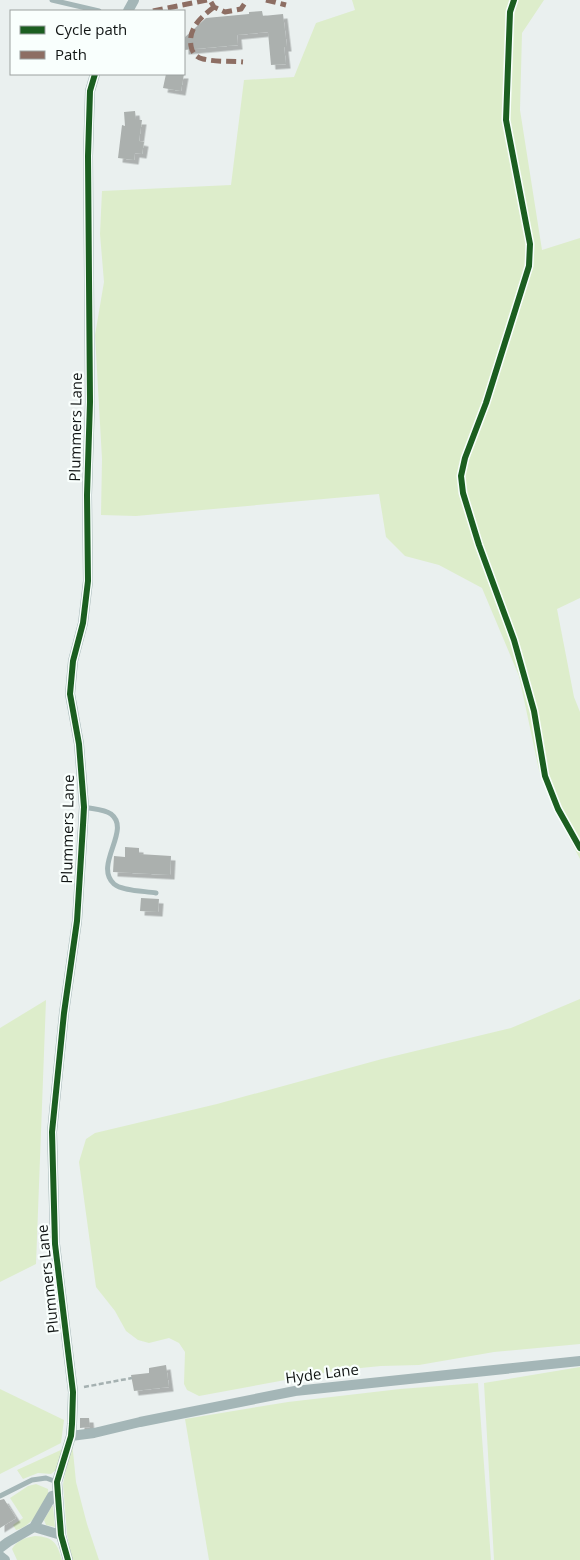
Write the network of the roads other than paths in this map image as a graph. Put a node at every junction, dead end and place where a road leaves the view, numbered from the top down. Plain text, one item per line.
1 (52, 0) edge
2 (95, 10) edge
3 (95, 75) edge
4 (84, 807) junction
5 (156, 893) dead end
6 (580, 1361) edge
7 (71, 1436) junction
8 (57, 1482) junction
9 (58, 1494) junction
10 (0, 1496) edge
11 (34, 1527) junction
12 (62, 1535) junction
13 (0, 1548) edge
14 (0, 1556) edge
15 (5, 1560) edge
16 (68, 1560) edge

1 - 2 lane
3 - 4 street, Plummers Lane
4 - 5 lane
4 - 7 street, Plummers Lane
6 - 7 street, Hyde Lane
7 - 8 street, Plummers Lane
8 - 9 street
8 - 10 lane
9 - 11 street
9 - 12 street
11 - 12 street
11 - 13 street
12 - 16 street
14 - 15 street

